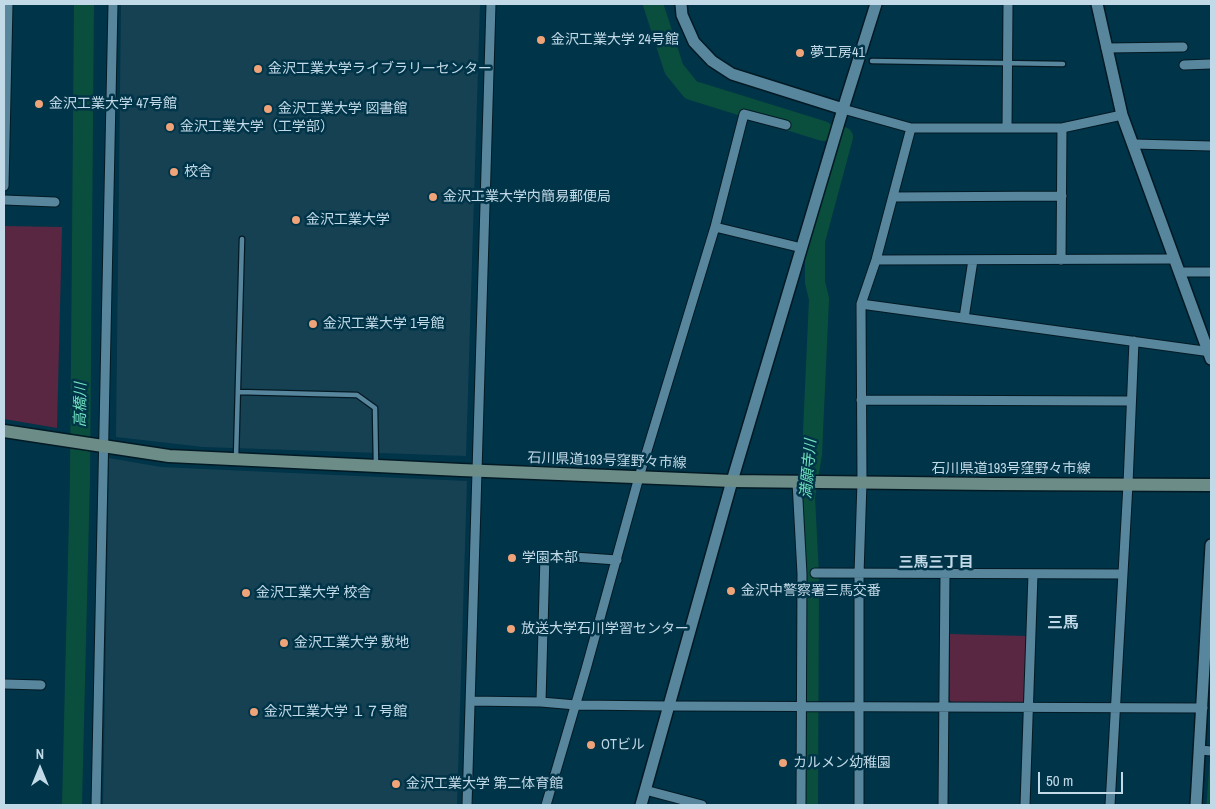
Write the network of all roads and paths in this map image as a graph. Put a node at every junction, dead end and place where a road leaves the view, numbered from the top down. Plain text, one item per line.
1 (8, 4) edge
2 (114, 4) edge
3 (491, 4) edge
4 (681, 4) edge
5 (876, 4) edge
6 (1008, 4) edge
7 (1097, 4) edge
8 (1106, 48) junction
9 (1183, 48) dead end
10 (872, 61) dead end
11 (1008, 64) junction
12 (1063, 64) dead end
13 (1211, 64) edge
14 (1184, 65) dead end
15 (843, 109) junction
16 (1122, 115) junction
17 (786, 125) dead end
18 (910, 128) junction
19 (1007, 128) junction
20 (1062, 128) junction
21 (1133, 146) junction
22 (1211, 147) edge
23 (4, 186) edge
24 (1062, 196) junction
25 (893, 197) junction
26 (4, 200) edge
27 (55, 202) dead end
28 (714, 227) junction
29 (242, 239) dead end
30 (802, 248) junction
31 (1174, 259) junction
32 (876, 260) junction
33 (973, 260) junction
34 (1061, 260) junction
35 (1179, 272) junction
36 (1211, 272) edge
37 (860, 304) junction
38 (964, 318) junction
39 (1134, 342) junction
40 (1210, 354) edge
41 (238, 392) junction
42 (861, 400) junction
43 (1131, 401) junction
44 (4, 431) edge
45 (103, 447) junction
46 (236, 459) junction
47 (376, 466) junction
48 (478, 471) junction
49 (639, 477) junction
50 (732, 481) junction
51 (803, 482) junction
52 (862, 482) junction
53 (1128, 484) junction
54 (1211, 484) edge
55 (1211, 545) edge
56 (617, 560) junction
57 (815, 573) dead end
58 (860, 574) junction
59 (945, 574) junction
60 (1033, 574) junction
61 (1122, 574) junction
62 (1209, 603) edge
63 (1208, 657) edge
64 (4, 684) edge
65 (41, 685) dead end
66 (470, 701) junction
67 (541, 702) junction
68 (576, 705) junction
69 (668, 706) junction
70 (806, 707) junction
71 (860, 707) junction
72 (944, 708) junction
73 (1029, 708) junction
74 (1115, 708) junction
75 (1202, 708) junction
76 (1206, 751) edge
77 (645, 790) junction
78 (96, 805) edge
79 (467, 805) edge
80 (546, 805) edge
81 (640, 805) edge
82 (702, 805) edge
83 (801, 805) edge
84 (860, 805) edge
85 (942, 805) edge
86 (1026, 805) edge
87 (1110, 805) edge
88 (1196, 805) edge

1 - 23 street
2 - 45 street
3 - 48 street
4 - 15 street
5 - 15 street
6 - 11 street
7 - 8 street
8 - 9 street
8 - 16 street
10 - 11 lane
11 - 12 lane
11 - 19 street
13 - 14 street
15 - 18 street
15 - 30 street
16 - 20 street
16 - 21 street
17 - 28 street
18 - 19 street
18 - 25 street
19 - 20 street
20 - 24 street
21 - 22 street
21 - 31 street
24 - 25 street
24 - 34 street
25 - 32 street
26 - 27 street
28 - 30 street
28 - 49 street
29 - 41 lane
30 - 50 street
31 - 34 street
31 - 35 street
32 - 33 street
32 - 37 street
33 - 34 street
33 - 38 street
35 - 36 street
35 - 40 street
37 - 38 street
37 - 42 street
38 - 39 street
39 - 40 street
39 - 43 street
41 - 46 lane
41 - 47 lane
42 - 43 street
42 - 52 street
43 - 53 street
44 - 45 main road, 石川県道193号窪野々市線
45 - 46 main road, 石川県道193号窪野々市線
45 - 78 street
46 - 47 main road, 石川県道193号窪野々市線
47 - 48 main road, 石川県道193号窪野々市線
48 - 49 main road, 石川県道193号窪野々市線
48 - 66 street
49 - 50 main road, 石川県道193号窪野々市線
49 - 56 street
50 - 51 main road, 石川県道193号窪野々市線
50 - 69 street
51 - 52 main road, 石川県道193号窪野々市線
51 - 70 street
52 - 53 main road, 石川県道193号窪野々市線
52 - 58 street
53 - 54 main road, 石川県道193号窪野々市線
53 - 61 street
55 - 62 street
56 - 67 street
56 - 68 street
57 - 58 street
58 - 59 street
58 - 71 street
59 - 60 street
59 - 72 street
60 - 61 street
60 - 73 street
61 - 74 street
62 - 63 street
63 - 75 street
64 - 65 street
66 - 67 street
66 - 79 street
67 - 68 street
68 - 69 street
68 - 80 street
69 - 70 street
69 - 77 street
70 - 71 street
70 - 83 street
71 - 72 street
71 - 84 street
72 - 73 street
72 - 85 street
73 - 74 street
73 - 86 street
74 - 75 street
74 - 87 street
75 - 76 street
76 - 88 street
77 - 81 street
77 - 82 street

